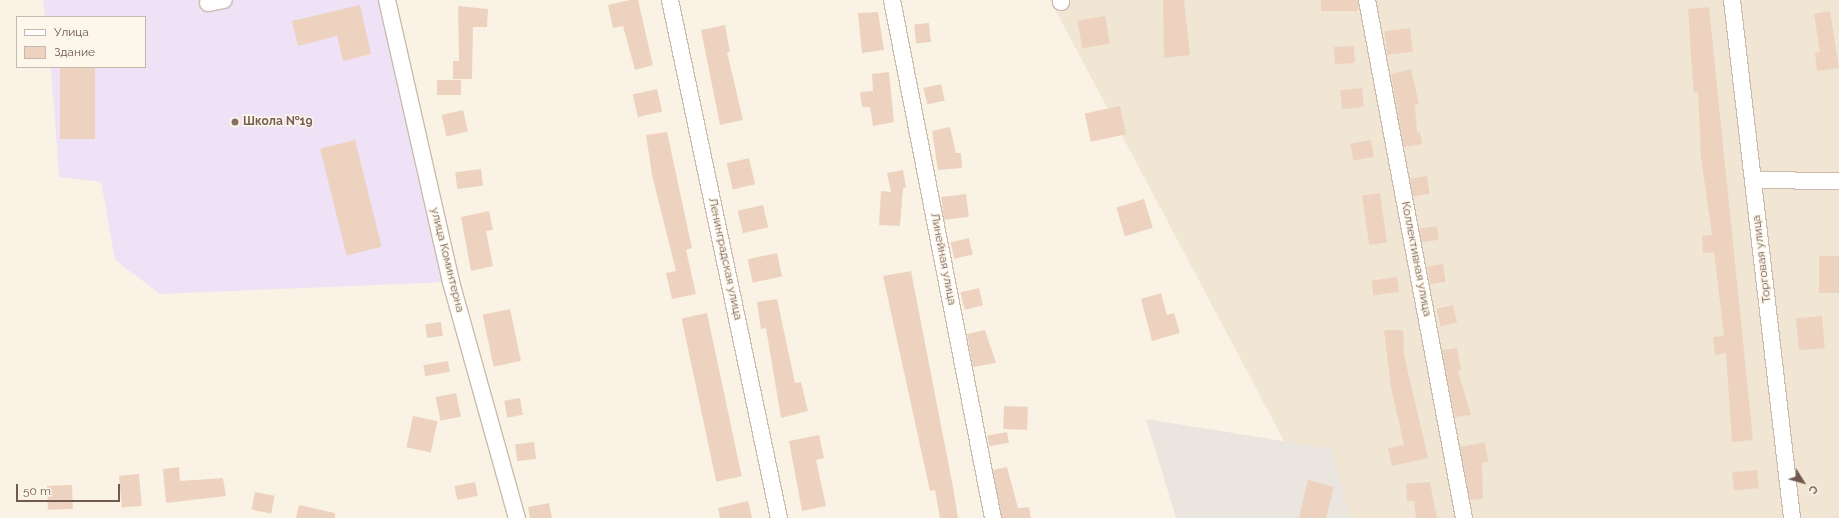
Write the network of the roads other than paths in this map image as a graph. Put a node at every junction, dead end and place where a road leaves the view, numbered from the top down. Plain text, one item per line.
1 (224, 0) edge
2 (387, 0) edge
3 (670, 0) edge
4 (892, 0) edge
5 (1367, 0) edge
6 (1732, 0) edge
7 (208, 3) dead end
8 (1753, 180) junction
9 (1839, 181) edge
10 (517, 518) edge
11 (779, 518) edge
12 (993, 518) edge
13 (1464, 518) edge
14 (1792, 518) edge

1 - 7 street
2 - 10 street, улица Коминтерна
3 - 11 street, Ленинградская улица
4 - 12 street, Линейная улица
5 - 13 street, Коллективная улица
6 - 8 street, Торговая улица
8 - 9 street
8 - 14 street, Торговая улица

